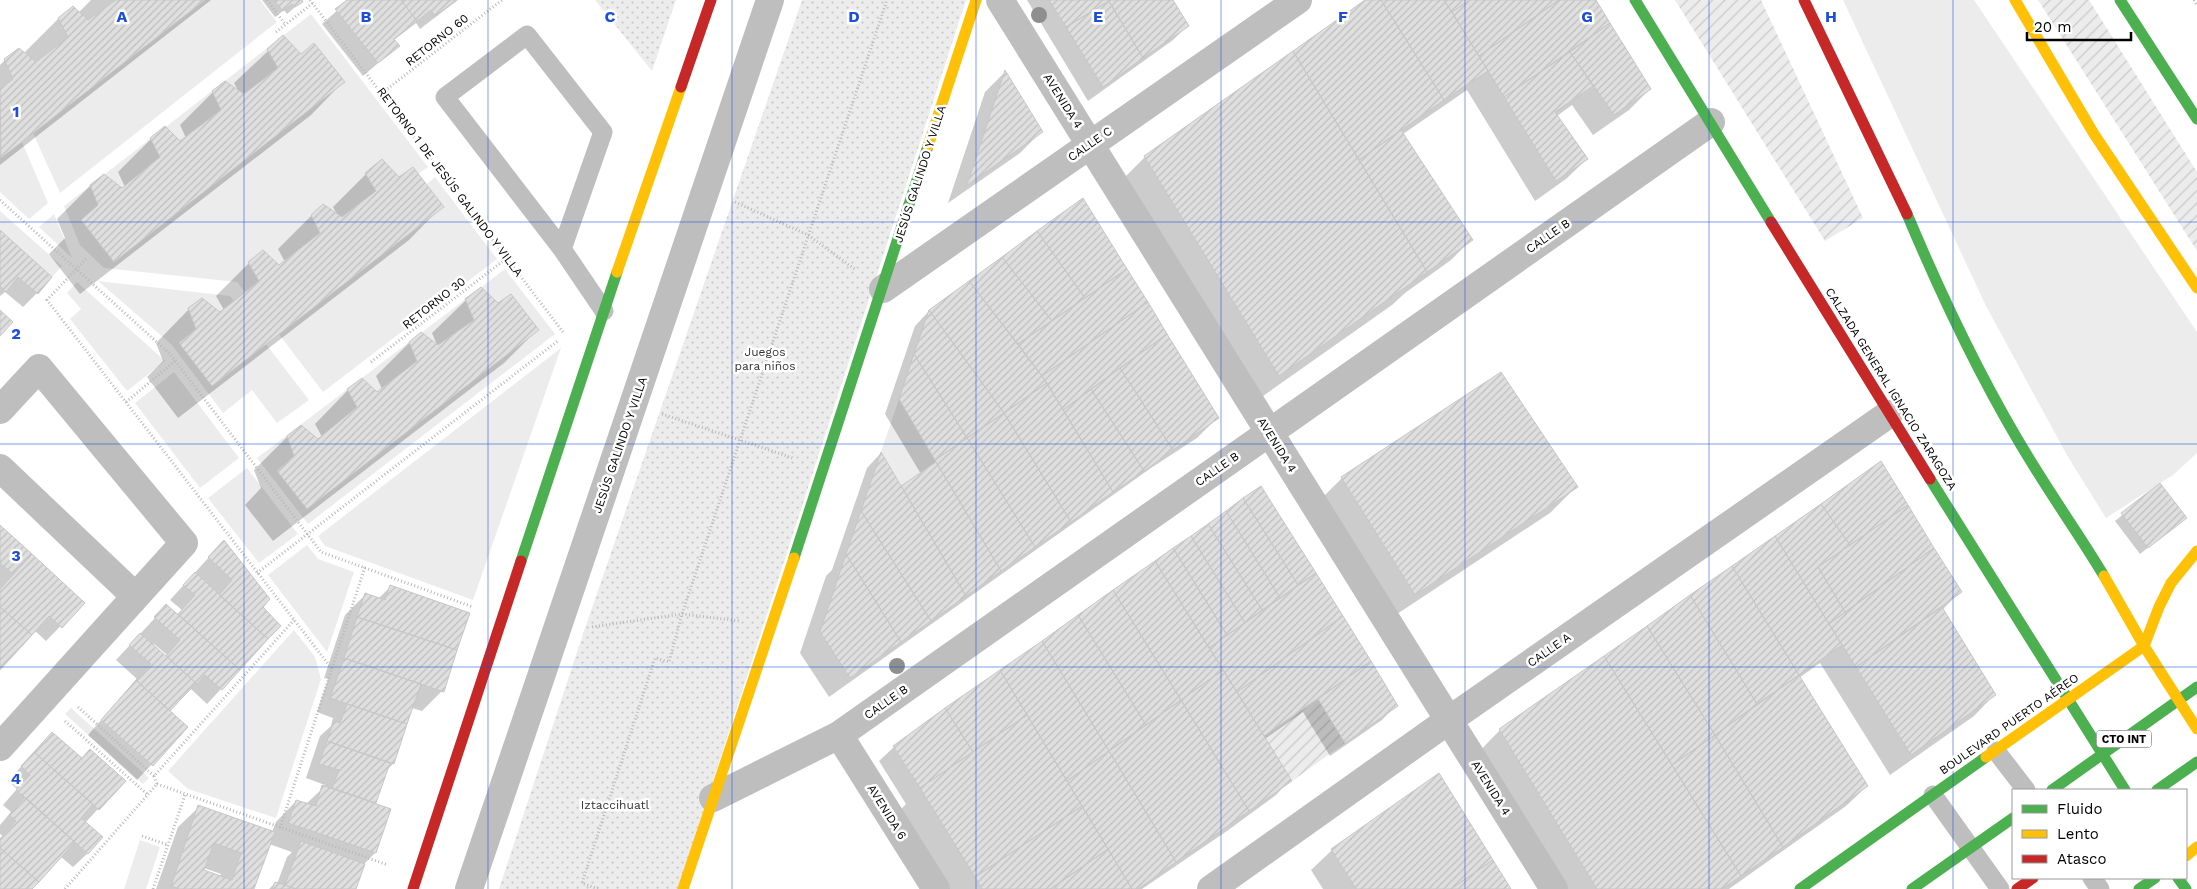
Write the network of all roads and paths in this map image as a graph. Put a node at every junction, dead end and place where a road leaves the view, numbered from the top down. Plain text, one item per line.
1 (266, 0) edge
2 (502, 0) edge
3 (711, 0) edge
4 (770, 0) edge
5 (887, 0) edge
6 (976, 0) edge
7 (1000, 0) edge
8 (1298, 0) edge
9 (1636, 0) edge
10 (1804, 0) edge
11 (2015, 0) edge
12 (2120, 0) edge
13 (2194, 0) edge
14 (312, 1) edge
15 (2197, 5) edge
16 (285, 24) junction
17 (276, 32) dead end
18 (382, 93) junction
19 (2197, 119) edge
20 (1710, 122) junction
21 (1090, 145) junction
22 (706, 189) junction
23 (0, 200) edge
24 (808, 235) junction
25 (562, 249) junction
26 (507, 258) junction
27 (86, 259) dead end
28 (76, 269) junction
29 (2197, 288) edge
30 (883, 289) junction
31 (604, 311) junction
32 (560, 340) dead end
33 (175, 361) junction
34 (371, 362) dead end
35 (587, 366) junction
36 (126, 402) junction
37 (634, 404) junction
38 (0, 410) edge
39 (1889, 414) junction
40 (1269, 432) junction
41 (740, 440) junction
42 (824, 467) junction
43 (0, 468) edge
44 (307, 534) junction
45 (2197, 551) edge
46 (321, 552) dead end
47 (365, 568) dead end
48 (257, 572) junction
49 (135, 596) junction
50 (682, 614) junction
51 (294, 620) junction
52 (772, 625) junction
53 (2144, 646) junction
54 (332, 669) junction
55 (2197, 687) edge
56 (49, 694) junction
57 (2069, 699) junction
58 (1449, 720) junction
59 (2197, 729) edge
60 (839, 735) junction
61 (0, 746) edge
62 (1996, 751) junction
63 (2197, 762) edge
64 (154, 776) junction
65 (157, 784) junction
66 (2025, 789) edge
67 (2053, 789) edge
68 (2124, 789) edge
69 (2158, 789) edge
70 (148, 795) junction
71 (185, 795) junction
72 (1933, 795) junction
73 (713, 798) junction
74 (2012, 819) edge
75 (280, 828) junction
76 (142, 836) dead end
77 (168, 845) junction
78 (417, 876) junction
79 (2032, 879) edge
80 (2154, 879) edge
81 (64, 889) edge
82 (153, 889) edge
83 (412, 889) edge
84 (469, 889) edge
85 (598, 889) edge
86 (683, 889) edge
87 (936, 889) edge
88 (1211, 889) edge
89 (1554, 889) edge
90 (1800, 889) edge
91 (1912, 889) edge
92 (2000, 889) edge
93 (2017, 889) edge
94 (2139, 889) edge

1 - 16 path
2 - 18 path, RETORNO 60
3 - 31 main road
4 - 22 street, JESÚS GALINDO Y VILLA
5 - 24 path
6 - 30 main road, JESÚS GALINDO Y VILLA
7 - 21 street, AVENIDA 4
8 - 21 street, CALLE C
9 - 20 main road, CALZADA GENERAL IGNACIO ZARAGOZA
10 - 53 main road
11 - 29 main road
12 - 19 main road
13 - 15 path
14 - 16 path
14 - 18 path, RETORNO 1 DE JESÚS GALINDO Y VILLA
16 - 17 path
18 - 26 path, RETORNO 1 DE JESÚS GALINDO Y VILLA
20 - 39 main road, CALZADA GENERAL IGNACIO ZARAGOZA
20 - 40 street, CALLE B
21 - 30 street, CALLE C
21 - 40 street, AVENIDA 4
22 - 24 path
22 - 37 street, JESÚS GALINDO Y VILLA
23 - 28 path
24 - 30 path
24 - 41 path
25 - 25 lane
25 - 31 lane
26 - 34 path, RETORNO 30
26 - 35 path, RETORNO 1 DE JESÚS GALINDO Y VILLA
27 - 28 path
28 - 33 path
28 - 36 path
30 - 42 main road, JESÚS GALINDO Y VILLA
31 - 35 main road
32 - 44 path
33 - 36 path
33 - 44 path
35 - 78 main road
36 - 48 path
37 - 41 path
37 - 84 street, JESÚS GALINDO Y VILLA
38 - 49 street
39 - 57 main road, CALZADA GENERAL IGNACIO ZARAGOZA
39 - 58 street, CALLE A
40 - 58 street, AVENIDA 4
40 - 60 street, CALLE B
41 - 42 path
41 - 50 path
42 - 52 main road, JESÚS GALINDO Y VILLA
43 - 49 street
44 - 46 path
44 - 48 path
45 - 53 main road
47 - 54 path
48 - 51 path
49 - 56 street
50 - 52 path
50 - 85 path
51 - 54 path
51 - 64 path
52 - 73 main road, JESÚS GALINDO Y VILLA
53 - 57 main road, BOULEVARD PUERTO AÉREO
53 - 59 main road
54 - 75 path
55 - 67 main road, CTO INT
56 - 61 street
56 - 64 path
56 - 70 path
57 - 62 main road, BOULEVARD PUERTO AÉREO
57 - 68 main road, CALZADA GENERAL IGNACIO ZARAGOZA
58 - 88 street, CALLE A
58 - 89 street, AVENIDA 4
60 - 73 street, CALLE B
60 - 87 street, AVENIDA 6
62 - 66 lane
62 - 72 main road, BOULEVARD PUERTO AÉREO
63 - 69 main road
64 - 65 path
65 - 70 path
65 - 71 path
70 - 81 path
71 - 75 path
71 - 77 path
72 - 90 main road, BOULEVARD PUERTO AÉREO
72 - 92 lane
73 - 86 main road, JESÚS GALINDO Y VILLA
74 - 91 main road
75 - 78 path
76 - 77 path
77 - 82 path
78 - 83 main road
79 - 93 main road
80 - 94 main road

